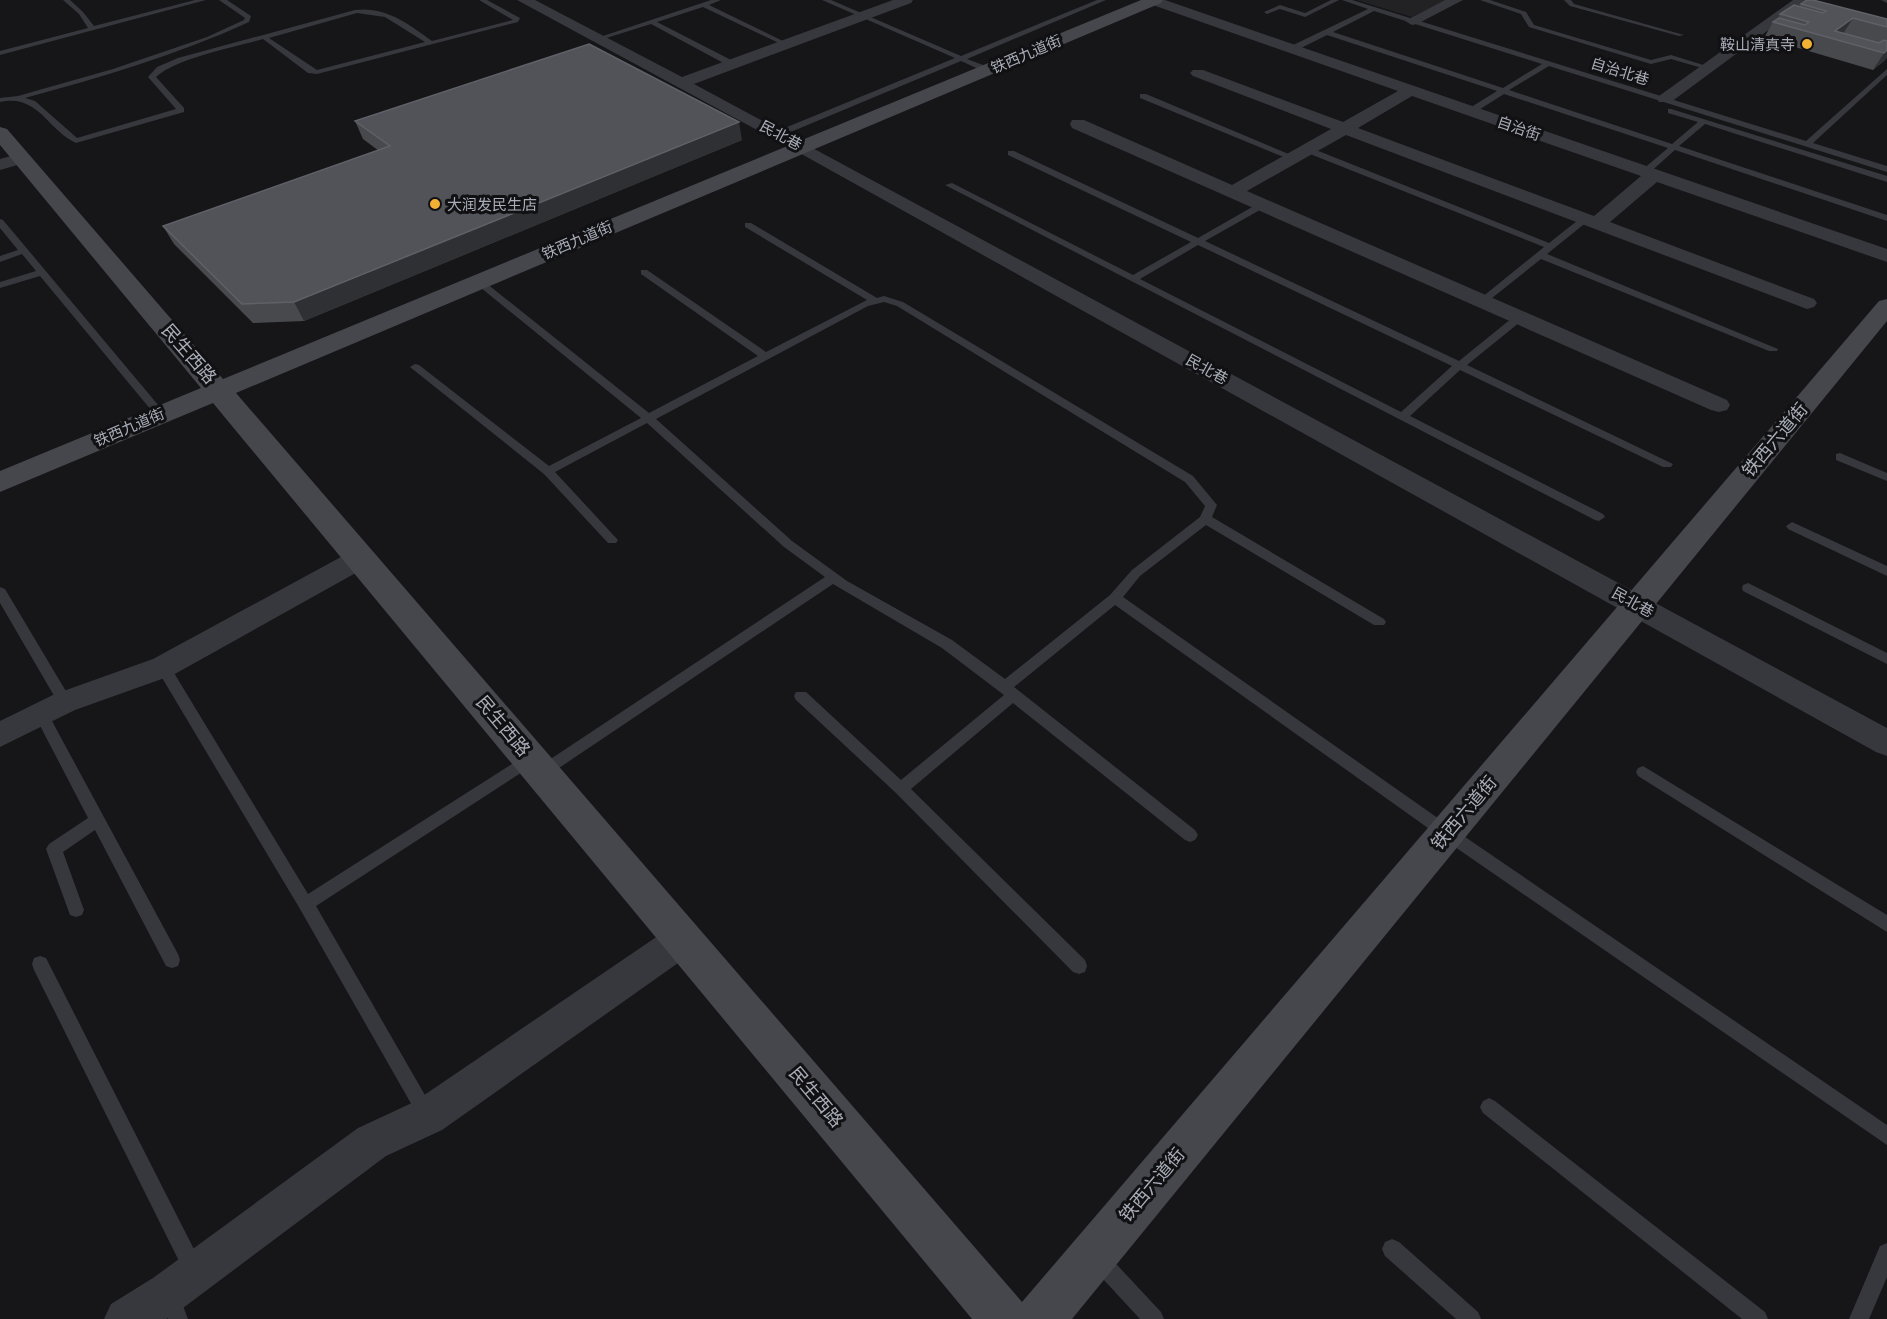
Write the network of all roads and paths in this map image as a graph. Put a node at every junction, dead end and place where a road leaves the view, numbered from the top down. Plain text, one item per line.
1 (66, 0) edge
2 (203, 0) edge
3 (222, 0) edge
4 (482, 0) edge
5 (524, 0) edge
6 (718, 0) edge
7 (825, 0) edge
8 (906, 0) edge
9 (1103, 0) edge
10 (1154, 0) edge
11 (1336, 0) edge
12 (1346, 0) edge
13 (1456, 0) edge
14 (1483, 0) edge
15 (1567, 0) edge
16 (1776, 0) edge
17 (186, 2) edge
18 (1798, 2) edge
19 (704, 5) junction
20 (1374, 9) junction
21 (1818, 11) edge
22 (1267, 12) dead end
23 (862, 16) junction
24 (1412, 21) junction
25 (652, 22) junction
26 (92, 29) junction
27 (1326, 32) junction
28 (1681, 35) dead end
29 (264, 37) junction
30 (598, 39) junction
31 (431, 42) junction
32 (785, 44) junction
33 (1292, 49) junction
34 (0, 52) edge
35 (963, 59) junction
36 (1548, 63) junction
37 (732, 64) junction
38 (1708, 68) junction
39 (988, 69) junction
40 (1887, 71) edge
41 (1198, 73) dead end
42 (1571, 79) dead end
43 (681, 83) junction
44 (1411, 90) junction
45 (1502, 92) junction
46 (1143, 96) dead end
47 (18, 98) junction
48 (1665, 99) junction
49 (0, 100) edge
50 (1471, 111) junction
51 (1704, 121) junction
52 (1078, 124) dead end
53 (1346, 129) junction
54 (778, 134) junction
55 (1807, 144) junction
56 (802, 147) junction
57 (1673, 148) junction
58 (7, 152) edge
59 (1011, 153) dead end
60 (1301, 154) junction
61 (1887, 169) edge
62 (1650, 174) junction
63 (1887, 179) edge
64 (950, 185) dead end
65 (1235, 191) junction
66 (1264, 204) junction
67 (1887, 218) edge
68 (1590, 221) junction
69 (0, 222) edge
70 (748, 225) dead end
71 (1197, 242) junction
72 (1551, 247) junction
73 (23, 251) junction
74 (1540, 255) junction
75 (1887, 256) edge
76 (0, 259) edge
77 (644, 272) dead end
78 (41, 273) junction
79 (1133, 279) junction
80 (478, 281) junction
81 (0, 285) edge
82 (1484, 300) junction
83 (875, 301) junction
84 (1807, 303) dead end
85 (1887, 306) edge
86 (1521, 316) junction
87 (1773, 349) dead end
88 (765, 356) junction
89 (1459, 366) junction
90 (415, 367) dead end
91 (219, 389) junction
92 (1719, 405) dead end
93 (160, 414) junction
94 (1402, 417) junction
95 (648, 418) junction
96 (1840, 456) dead end
97 (1667, 464) dead end
98 (548, 471) junction
99 (1887, 477) edge
100 (0, 482) edge
101 (1599, 517) dead end
102 (1205, 519) junction
103 (1792, 526) dead end
104 (612, 540) dead end
105 (361, 558) junction
106 (1887, 571) edge
107 (834, 577) junction
108 (1748, 588) dead end
109 (0, 592) edge
110 (1115, 598) junction
111 (1637, 605) junction
112 (1379, 622) dead end
113 (1887, 659) edge
114 (164, 667) junction
115 (1009, 691) junction
116 (801, 696) dead end
117 (53, 708) junction
118 (0, 735) edge
119 (1887, 743) edge
120 (537, 765) junction
121 (1643, 772) dead end
122 (901, 789) junction
123 (97, 820) junction
124 (1447, 833) junction
125 (1190, 835) dead end
126 (306, 904) junction
127 (76, 910) dead end
128 (1887, 924) edge
129 (683, 939) junction
130 (172, 960) dead end
131 (40, 964) dead end
132 (1079, 966) dead end
133 (1490, 1107) dead end
134 (428, 1116) junction
135 (1887, 1136) edge
136 (1392, 1249) dead end
137 (1887, 1253) edge
138 (1094, 1255) junction
139 (180, 1295) edge
140 (126, 1319) edge
141 (1004, 1319) edge
142 (1040, 1319) edge
143 (1154, 1319) edge
144 (1470, 1319) edge
145 (1758, 1319) edge
146 (1859, 1319) edge

1 - 26 lane
2 - 17 lane
3 - 47 lane
4 - 31 lane
5 - 30 street, 民北巷
6 - 19 lane
7 - 23 lane
8 - 23 street
9 - 35 lane
10 - 33 street, 自治街
10 - 39 main road, 铁西九道街
11 - 22 lane
12 - 20 lane, 自治北巷
13 - 24 street
14 - 38 lane
15 - 28 lane
16 - 18 street
17 - 26 lane
18 - 21 street
18 - 38 street
19 - 25 lane
19 - 32 lane
20 - 24 lane, 自治北巷
20 - 27 lane
23 - 32 street
23 - 35 lane
24 - 36 lane, 自治北巷
25 - 30 lane
25 - 37 lane
26 - 34 lane
27 - 33 lane
27 - 45 lane
29 - 31 lane
29 - 31 lane
29 - 47 lane
30 - 43 street, 民北巷
32 - 37 street
33 - 44 street, 自治街
35 - 39 lane
35 - 54 lane
36 - 45 lane
36 - 48 lane, 自治北巷
37 - 43 street
38 - 48 street
39 - 56 main road, 铁西九道街
40 - 55 lane
41 - 53 street
42 - 51 lane
43 - 54 street, 民北巷
44 - 50 street, 自治街
44 - 53 street
45 - 50 lane
45 - 57 lane
46 - 60 lane
47 - 49 lane
48 - 55 lane, 自治北巷
50 - 62 street, 自治街
51 - 57 lane
51 - 63 lane
52 - 65 street
53 - 60 street
53 - 68 street
54 - 56 street, 民北巷
55 - 61 lane, 自治北巷
56 - 80 main road, 铁西九道街
56 - 111 street, 民北巷
57 - 62 lane
57 - 67 lane
58 - 91 main road, 民生西路
59 - 71 lane
60 - 65 street
60 - 72 lane
62 - 68 street
62 - 75 street, 自治街
64 - 79 lane
65 - 66 street
66 - 71 lane
66 - 82 street
68 - 72 lane
68 - 84 street
69 - 73 lane
70 - 83 lane
71 - 79 lane
71 - 89 lane
72 - 74 lane
73 - 76 lane
73 - 78 lane
74 - 82 lane
74 - 87 lane
77 - 88 lane
78 - 81 lane
78 - 93 lane
79 - 94 lane
80 - 91 main road, 铁西九道街
80 - 95 lane
82 - 86 street
83 - 88 lane
83 - 102 lane
85 - 111 main road, 铁西六道街
86 - 89 lane
86 - 92 street
88 - 95 lane
89 - 94 lane
89 - 97 lane
90 - 98 lane
91 - 93 main road, 铁西九道街
91 - 105 main road, 民生西路
93 - 100 main road, 铁西九道街
94 - 101 lane
95 - 98 lane
95 - 107 lane
96 - 99 lane
98 - 104 lane
102 - 110 lane
102 - 112 lane
103 - 106 lane
105 - 114 street
105 - 120 main road, 民生西路
107 - 115 lane
107 - 120 lane
108 - 113 lane
109 - 117 lane
110 - 115 lane
110 - 124 lane
111 - 119 street, 民北巷
111 - 124 main road, 铁西六道街
114 - 117 street
114 - 126 lane
115 - 122 lane
115 - 125 lane
116 - 122 lane
117 - 118 street
117 - 123 lane
120 - 126 lane
120 - 129 main road, 民生西路
121 - 128 lane
122 - 132 lane
123 - 127 lane
123 - 130 lane
124 - 135 lane
124 - 138 main road, 铁西六道街
126 - 134 lane
129 - 134 street
129 - 141 main road, 民生西路
131 - 139 lane
133 - 145 lane
134 - 139 street
136 - 144 lane
137 - 146 lane
138 - 142 main road, 铁西六道街
138 - 143 lane
139 - 140 street

